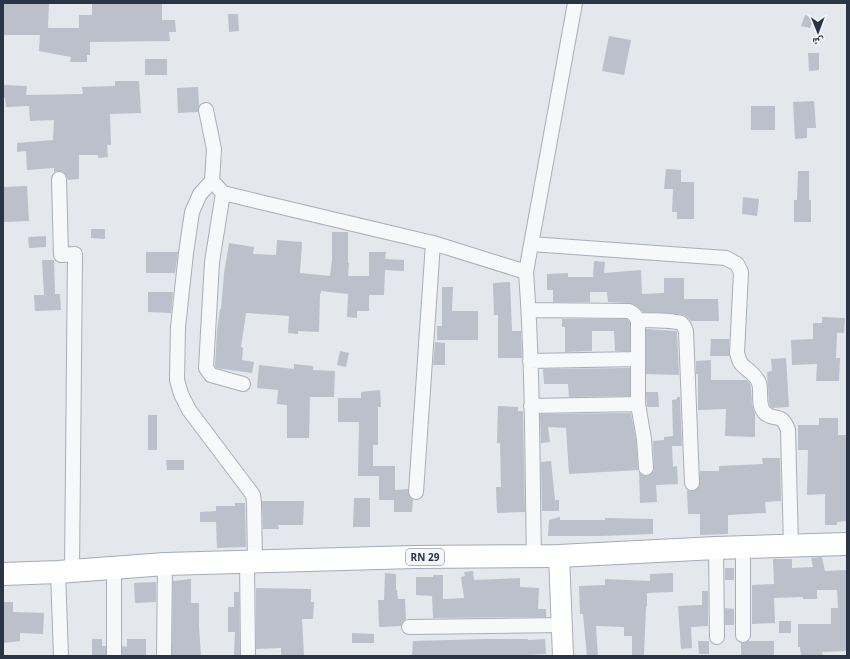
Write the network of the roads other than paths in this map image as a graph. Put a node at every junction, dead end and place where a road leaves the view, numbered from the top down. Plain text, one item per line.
1 (575, 3) edge
2 (206, 110) dead end
3 (59, 179) dead end
4 (212, 181) junction
5 (224, 192) junction
6 (433, 243) junction
7 (531, 244) junction
8 (526, 272) junction
9 (529, 310) junction
10 (638, 320) junction
11 (638, 359) junction
12 (530, 361) junction
13 (243, 384) dead end
14 (638, 404) junction
15 (532, 406) junction
16 (646, 468) dead end
17 (692, 484) dead end
18 (416, 492) dead end
19 (847, 544) edge
20 (790, 546) junction
21 (716, 548) junction
22 (743, 548) junction
23 (534, 556) junction
24 (559, 556) junction
25 (251, 562) junction
26 (165, 564) junction
27 (114, 567) junction
28 (65, 572) junction
29 (3, 574) edge
30 (562, 625) junction
31 (409, 627) dead end
32 (743, 635) dead end
33 (717, 637) dead end
34 (61, 656) edge
35 (114, 656) edge
36 (164, 656) edge
37 (248, 656) edge
38 (563, 656) edge

1 - 7 street
2 - 4 street
3 - 28 street
4 - 5 street
4 - 25 street
5 - 6 street
5 - 13 street
6 - 8 street
6 - 18 street
7 - 8 street
7 - 20 street
8 - 9 street
9 - 10 street
9 - 12 street
10 - 11 street
10 - 17 street
11 - 12 street
11 - 14 street
12 - 15 street
14 - 15 street
14 - 16 street
15 - 23 street
19 - 20 main road, RN 29
20 - 22 main road, RN 29
21 - 22 main road, RN 29
21 - 24 main road, RN 29
21 - 33 street
22 - 32 street
23 - 24 main road, RN 29
23 - 25 main road, RN 29
24 - 30 main road
25 - 26 main road, RN 29
25 - 37 street
26 - 27 main road, RN 29
26 - 36 street
27 - 28 main road, RN 29
27 - 35 street
28 - 29 main road, RN 29
28 - 34 street
30 - 31 street
30 - 38 main road

